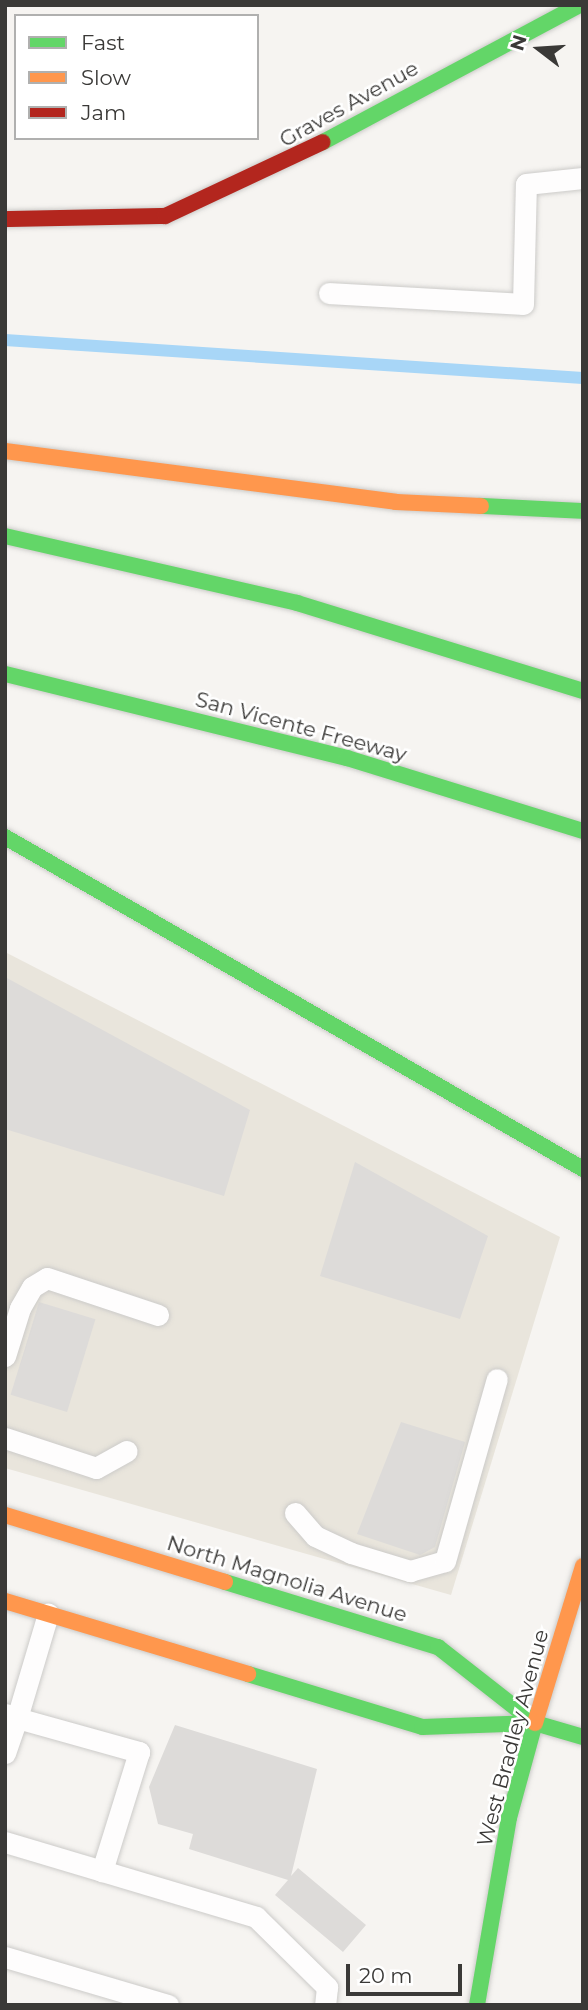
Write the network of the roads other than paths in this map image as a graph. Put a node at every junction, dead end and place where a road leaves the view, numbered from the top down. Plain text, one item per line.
1 (580, 5) edge
2 (583, 178) edge
3 (5, 219) edge
4 (329, 293) dead end
5 (5, 451) edge
6 (583, 511) edge
7 (5, 537) edge
8 (5, 674) edge
9 (583, 691) edge
10 (583, 831) edge
11 (5, 837) edge
12 (514, 1133) junction
13 (583, 1169) edge
14 (583, 1187) edge
15 (158, 1315) dead end
16 (5, 1356) edge
17 (497, 1379) dead end
18 (5, 1438) edge
19 (127, 1451) dead end
20 (295, 1513) dead end
21 (5, 1515) edge
22 (581, 1578) edge
23 (5, 1601) edge
24 (48, 1614) junction
25 (11, 1716) edge
26 (535, 1723) junction
27 (583, 1737) edge
28 (5, 1753) edge
29 (5, 1842) edge
30 (102, 1871) junction
31 (5, 1957) edge
32 (168, 2005) edge
33 (326, 2005) edge
34 (477, 2005) edge

1 - 3 main road, Graves Avenue
2 - 4 lane
5 - 6 main road
7 - 9 main road
8 - 10 main road, San Vicente Freeway
11 - 12 main road
12 - 13 main road
12 - 14 main road
15 - 16 lane
17 - 20 lane
18 - 19 lane
21 - 26 main road, North Magnolia Avenue
22 - 26 main road, West Bradley Avenue
23 - 24 main road, North Magnolia Avenue
24 - 25 lane
24 - 26 main road, North Magnolia Avenue
25 - 28 lane
25 - 30 lane
26 - 27 main road, North Magnolia Avenue
26 - 34 main road, West Bradley Avenue
29 - 30 lane
30 - 33 lane
31 - 32 lane

